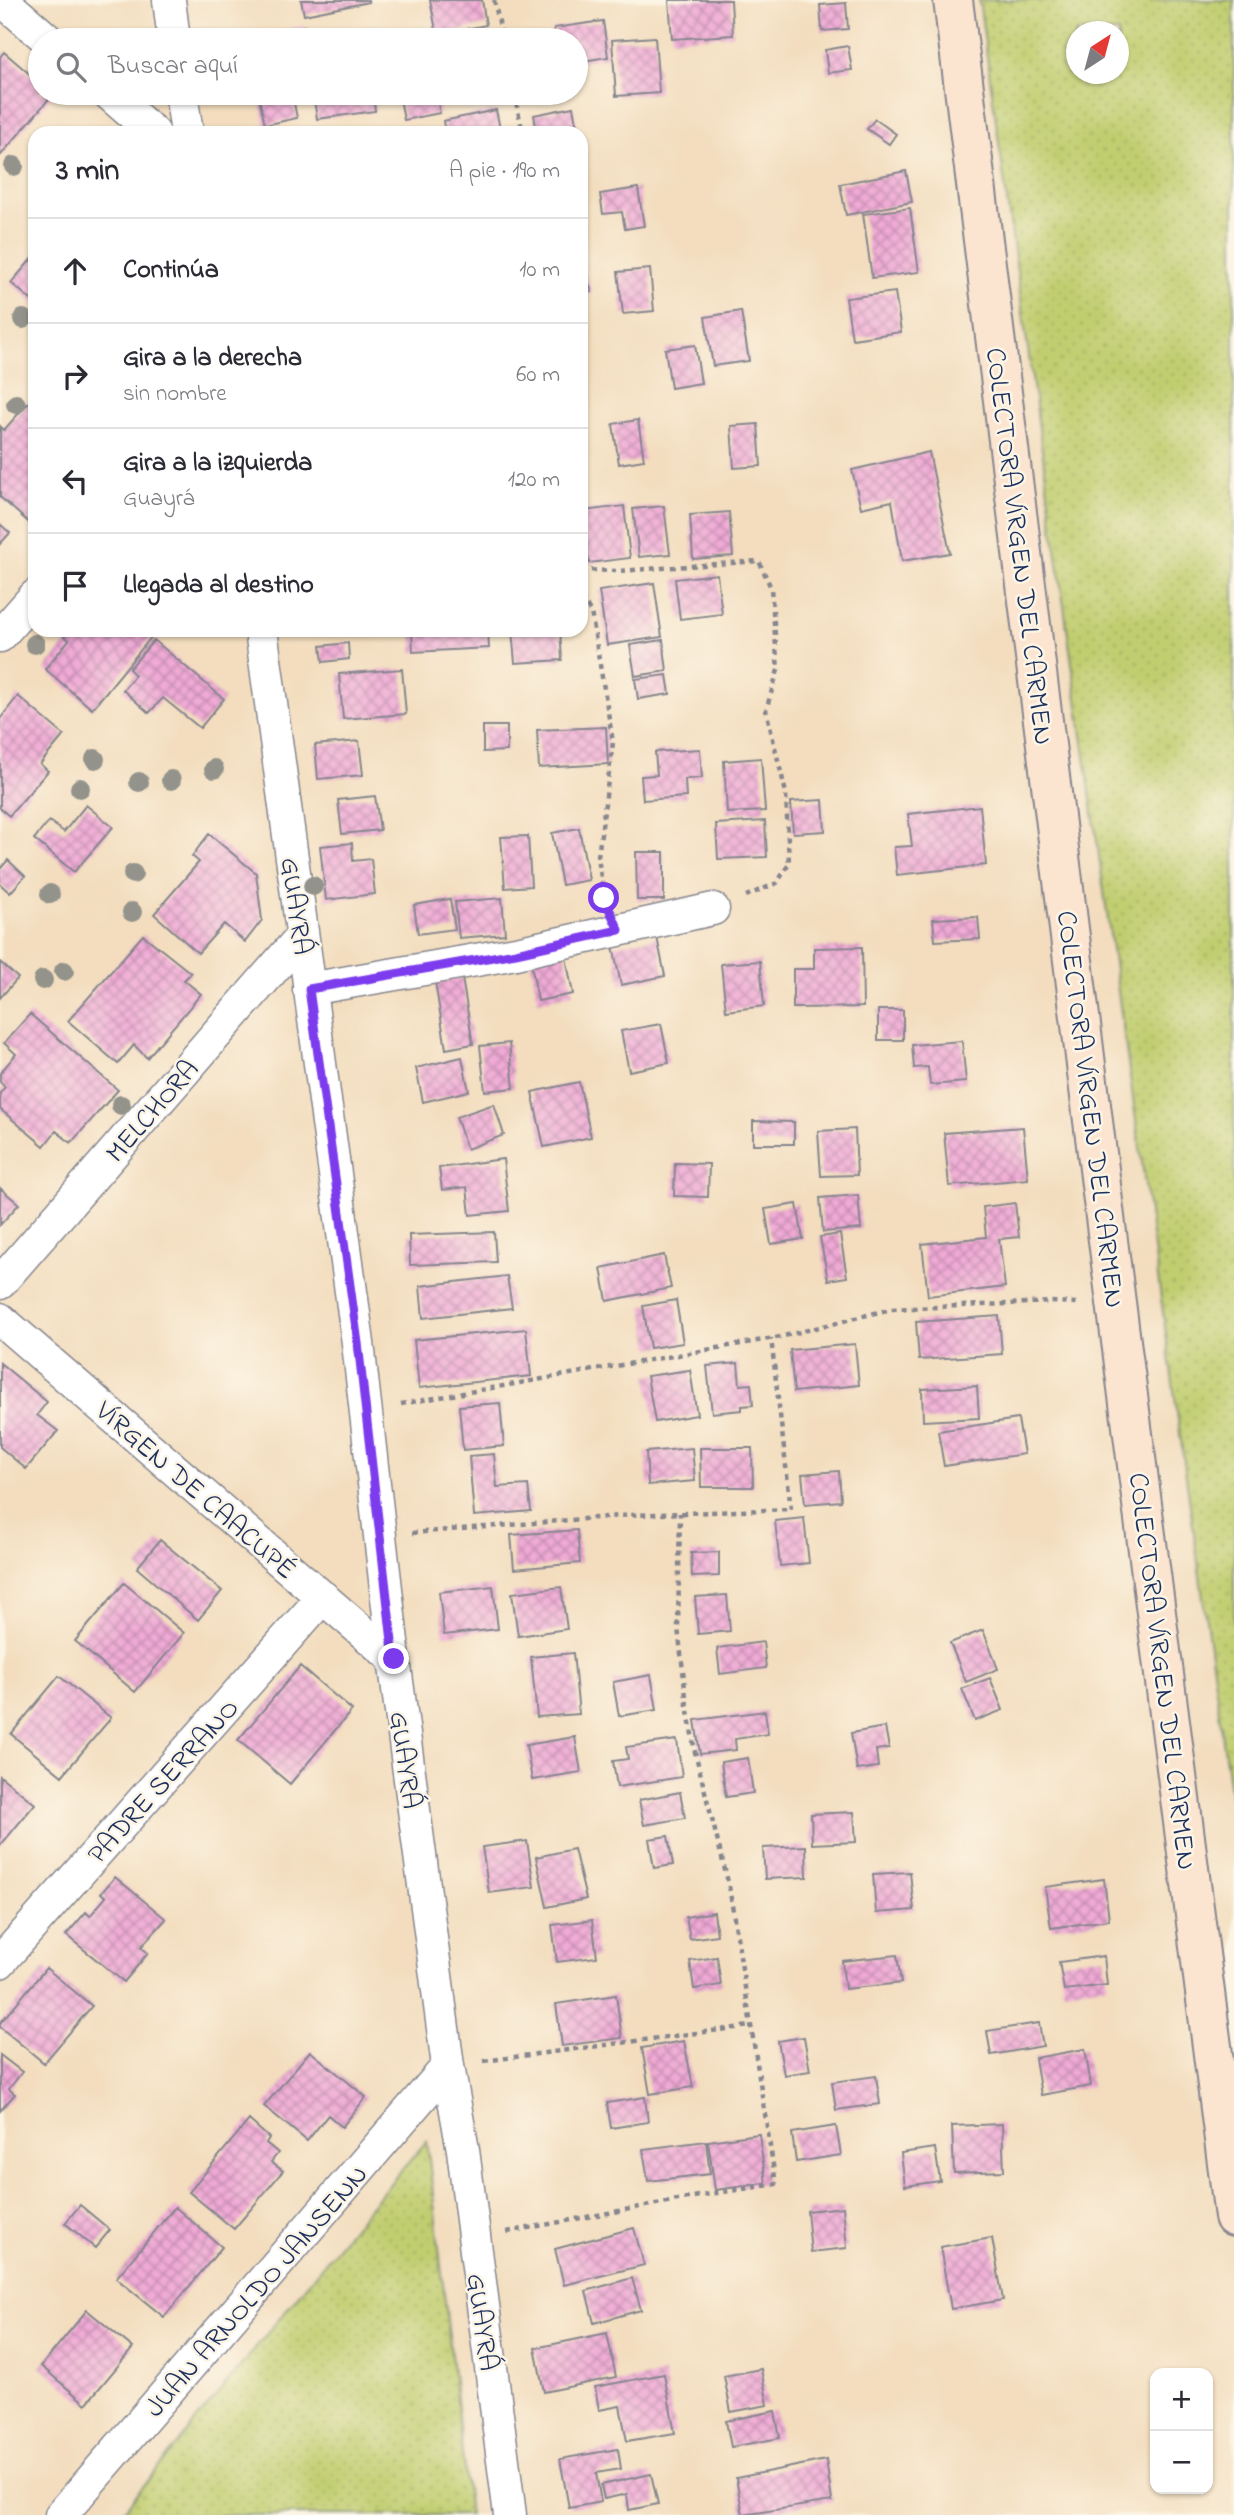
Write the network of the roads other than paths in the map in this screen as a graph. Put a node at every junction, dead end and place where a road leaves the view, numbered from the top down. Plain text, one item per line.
1 (2, 0) edge
2 (169, 0) edge
3 (953, 0) edge
4 (34, 28) edge
5 (172, 28) edge
6 (122, 105) edge
7 (183, 105) edge
8 (146, 126) edge
9 (186, 126) edge
10 (28, 604) edge
11 (0, 636) edge
12 (262, 637) edge
13 (713, 909) road end
14 (302, 936) junction
15 (309, 989) junction
16 (0, 1283) edge
17 (0, 1319) edge
18 (323, 1597) junction
19 (394, 1659) junction
20 (0, 1962) edge
21 (448, 2066) junction
22 (1234, 2217) edge
23 (61, 2515) edge
24 (510, 2515) edge

1 - 4 street
2 - 5 street
3 - 22 main road, COLECTORA VÍRGEN DEL CARMEN
6 - 8 street
7 - 9 street
10 - 11 street
12 - 14 street, GUAYRÁ
13 - 15 street
14 - 15 street, GUAYRÁ
14 - 16 street, MELCHORA
15 - 19 street, GUAYRÁ
17 - 18 street, VÍRGEN DE CAACUPÉ
18 - 19 street, VÍRGEN DE CAACUPÉ
18 - 20 street, PADRE SERRANO
19 - 21 street, GUAYRÁ
21 - 23 street, JUAN ARNOLDO JANSENN
21 - 24 street, GUAYRÁ

